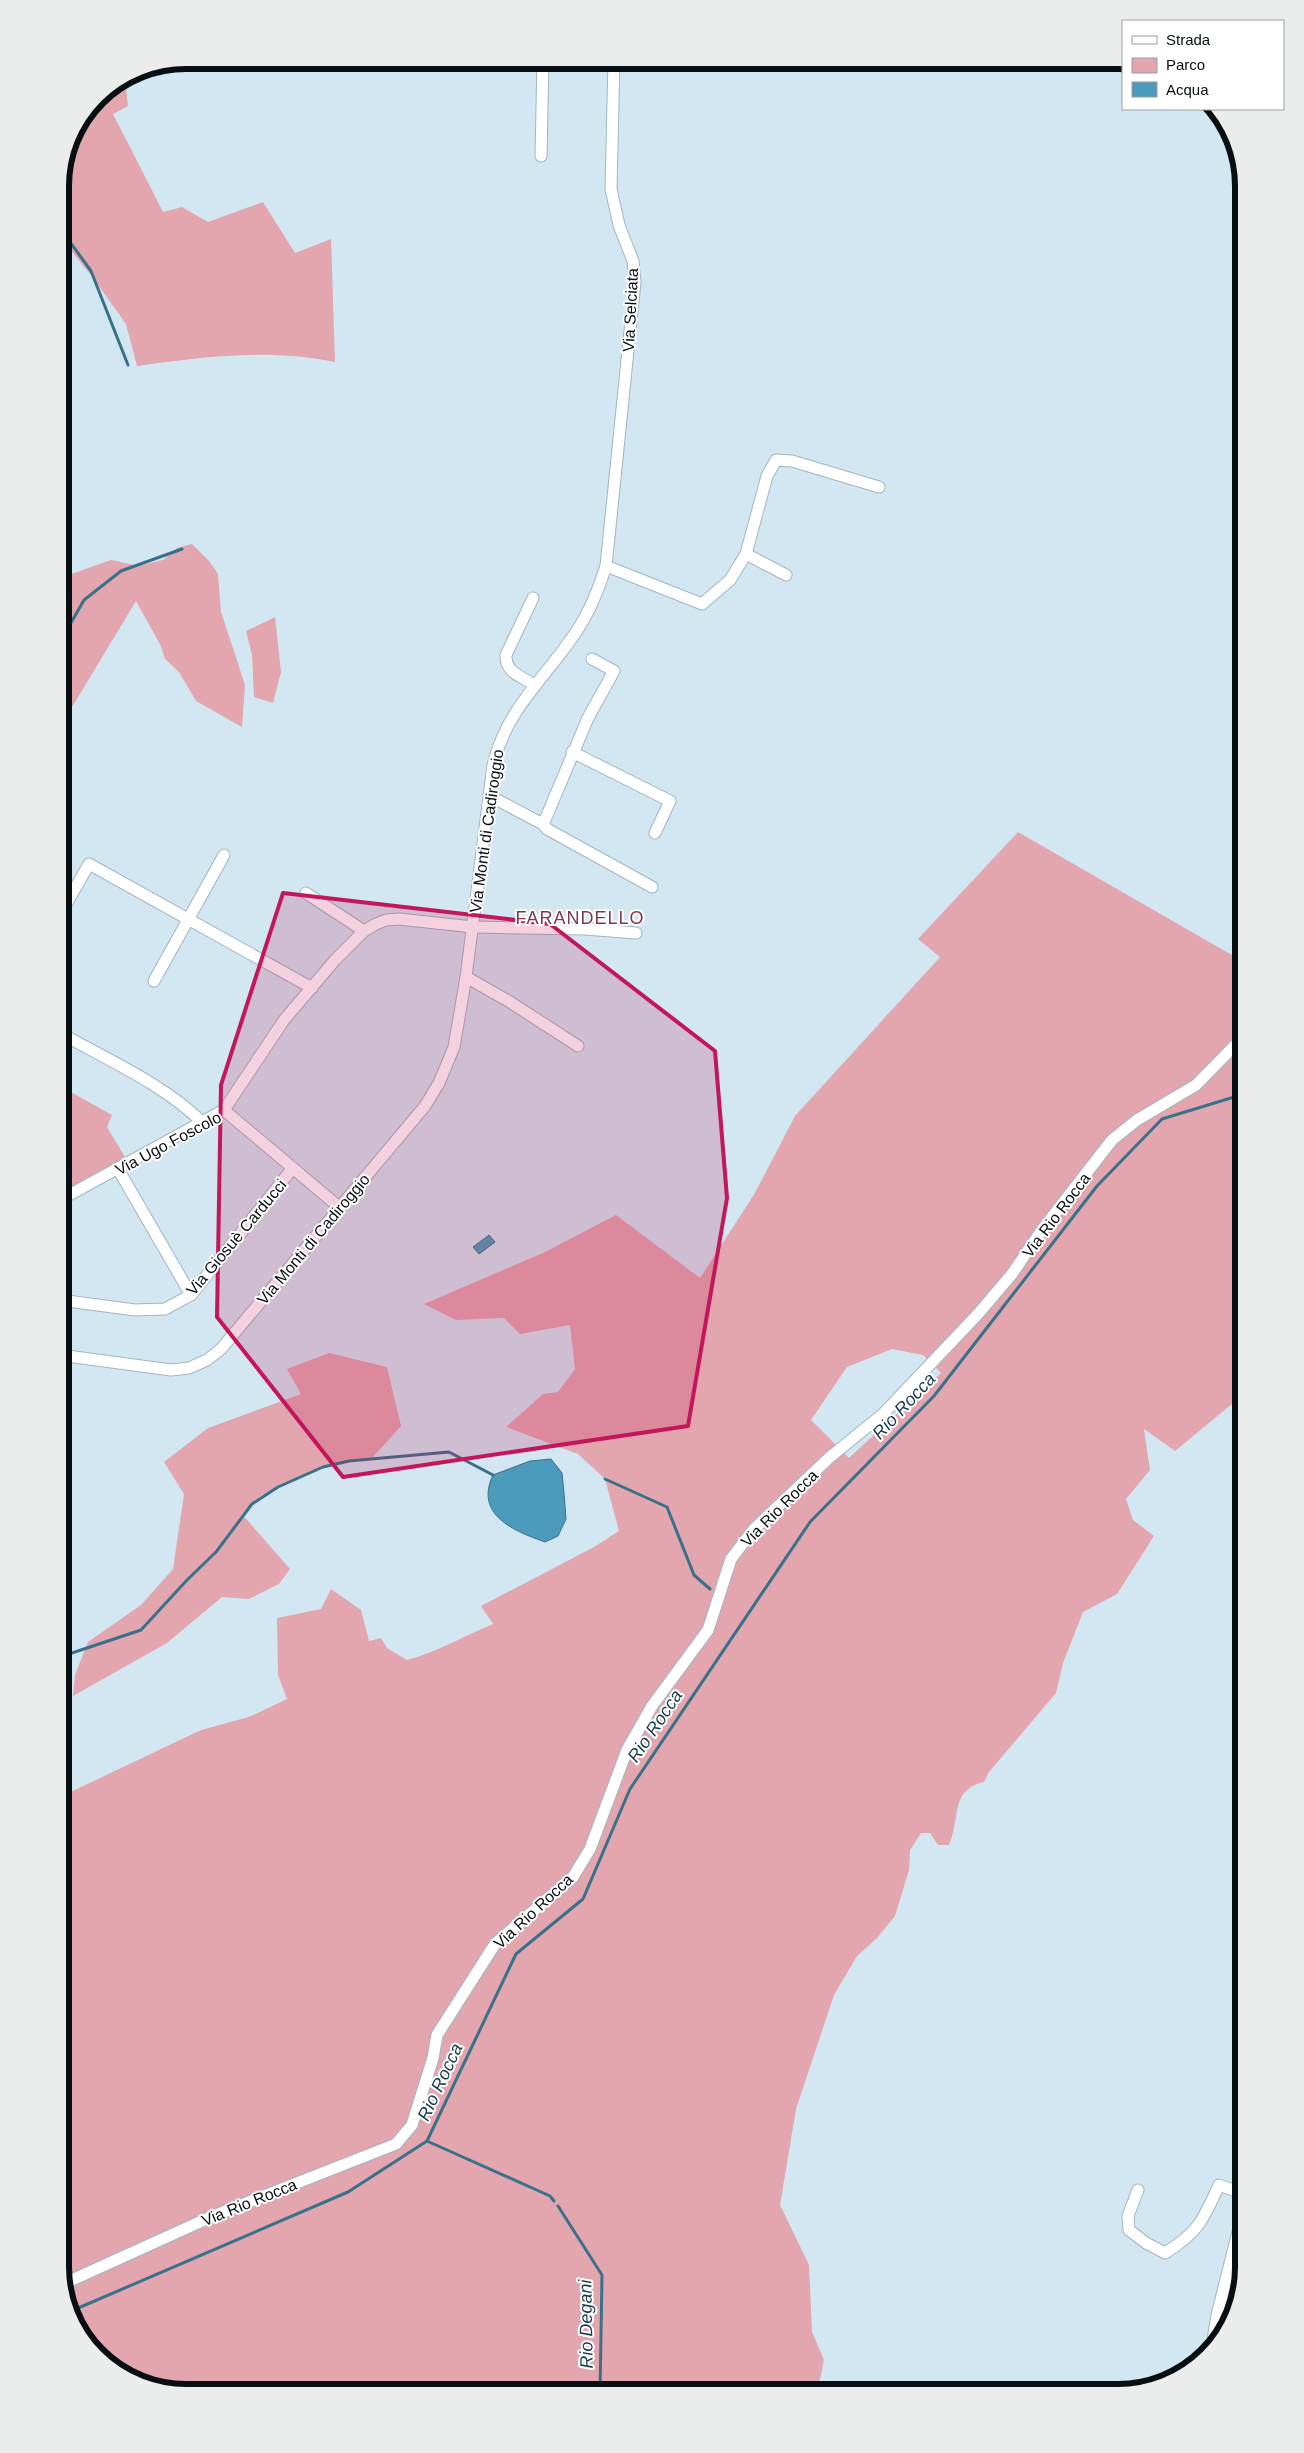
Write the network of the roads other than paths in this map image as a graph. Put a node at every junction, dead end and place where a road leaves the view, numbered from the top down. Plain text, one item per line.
1 (543, 69) edge
2 (614, 69) edge
3 (541, 156) dead end
4 (618, 443) joint
5 (879, 487) dead end
6 (746, 554) junction
7 (606, 566) junction
8 (786, 575) dead end
9 (533, 598) dead end
10 (592, 659) dead end
11 (534, 685) junction
12 (572, 752) junction
13 (490, 796) junction
14 (542, 823) junction
15 (654, 834) dead end
16 (224, 854) dead end
17 (652, 887) dead end
18 (306, 893) dead end
19 (69, 899) edge
20 (187, 919) junction
21 (472, 927) junction
22 (364, 931) junction
23 (636, 933) dead end
24 (466, 977) junction
25 (154, 981) dead end
26 (312, 988) junction
27 (69, 1039) edge
28 (1235, 1045) edge
29 (578, 1046) dead end
30 (224, 1110) junction
31 (202, 1122) junction
32 (118, 1169) junction
33 (292, 1169) junction
34 (69, 1195) edge
35 (339, 1207) junction
36 (191, 1295) junction
37 (69, 1301) edge
38 (69, 1356) edge
39 (1138, 2190) dead end
40 (1235, 2191) edge
41 (1235, 2244) edge
42 (70, 2281) edge
43 (1214, 2335) edge

1 - 3 street
2 - 4 street, Via Selciata
4 - 7 street, Via Monti di Cadiroggio
5 - 6 street
6 - 7 street
6 - 8 street
7 - 11 street, Via Monti di Cadiroggio
9 - 11 street
10 - 12 street
11 - 13 street, Via Monti di Cadiroggio
12 - 14 street
12 - 15 street
13 - 14 street
13 - 21 street, Via Monti di Cadiroggio
14 - 17 street
16 - 20 street
18 - 22 street
19 - 20 street
20 - 25 street
20 - 26 street
21 - 22 street
21 - 23 street
21 - 24 street, Via Monti di Cadiroggio
22 - 26 street
24 - 29 street
24 - 35 street, Via Monti di Cadiroggio
26 - 30 street
27 - 31 street
28 - 42 street, Via Rio Rocca
30 - 31 street, Via Ugo Foscolo
30 - 33 street, Via Ugo Foscolo
31 - 32 street, Via Ugo Foscolo
32 - 34 street, Via Ugo Foscolo
32 - 36 street
33 - 35 street, Via Ugo Foscolo
33 - 36 street, Via Giosuè Carducci
35 - 38 street, Via Monti di Cadiroggio
36 - 37 street, Via Giosuè Carducci
39 - 40 street
41 - 43 street

